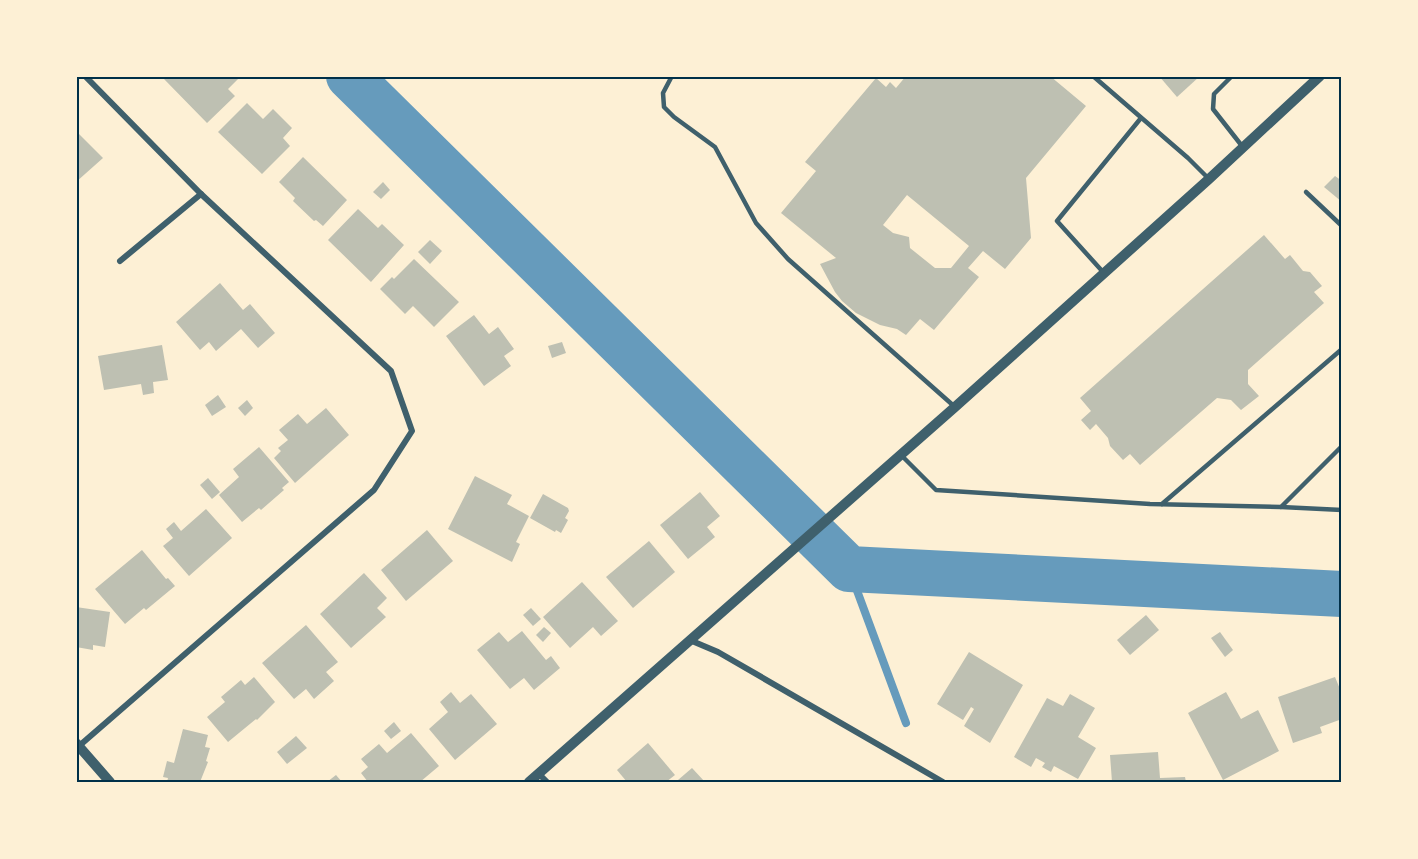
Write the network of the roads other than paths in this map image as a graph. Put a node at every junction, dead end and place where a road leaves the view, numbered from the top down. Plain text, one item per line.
1 (85, 76) edge
2 (672, 76) edge
3 (1093, 76) edge
4 (1232, 76) edge
5 (1320, 76) edge
6 (1141, 118) junction
7 (1243, 147) junction
8 (1209, 179) junction
9 (1306, 192) dead end
10 (201, 194) junction
11 (1341, 226) edge
12 (120, 261) dead end
13 (1104, 273) junction
14 (1341, 349) edge
15 (955, 407) junction
16 (1341, 446) edge
17 (901, 455) junction
18 (1162, 504) junction
19 (1281, 507) junction
20 (1341, 510) edge
21 (692, 641) junction
22 (78, 745) edge
23 (543, 778) edge
24 (110, 783) edge
25 (529, 783) edge
26 (943, 783) edge

1 - 10 street
2 - 15 lane
3 - 6 lane
4 - 7 lane
5 - 7 street
6 - 8 lane
6 - 13 lane
7 - 8 street
8 - 13 street
9 - 11 lane
10 - 12 street
10 - 22 street
13 - 15 street
14 - 18 lane
15 - 17 street
16 - 19 lane
17 - 18 lane
17 - 21 street
18 - 19 lane
19 - 20 lane
21 - 23 street
21 - 26 street
22 - 24 street
23 - 25 street

